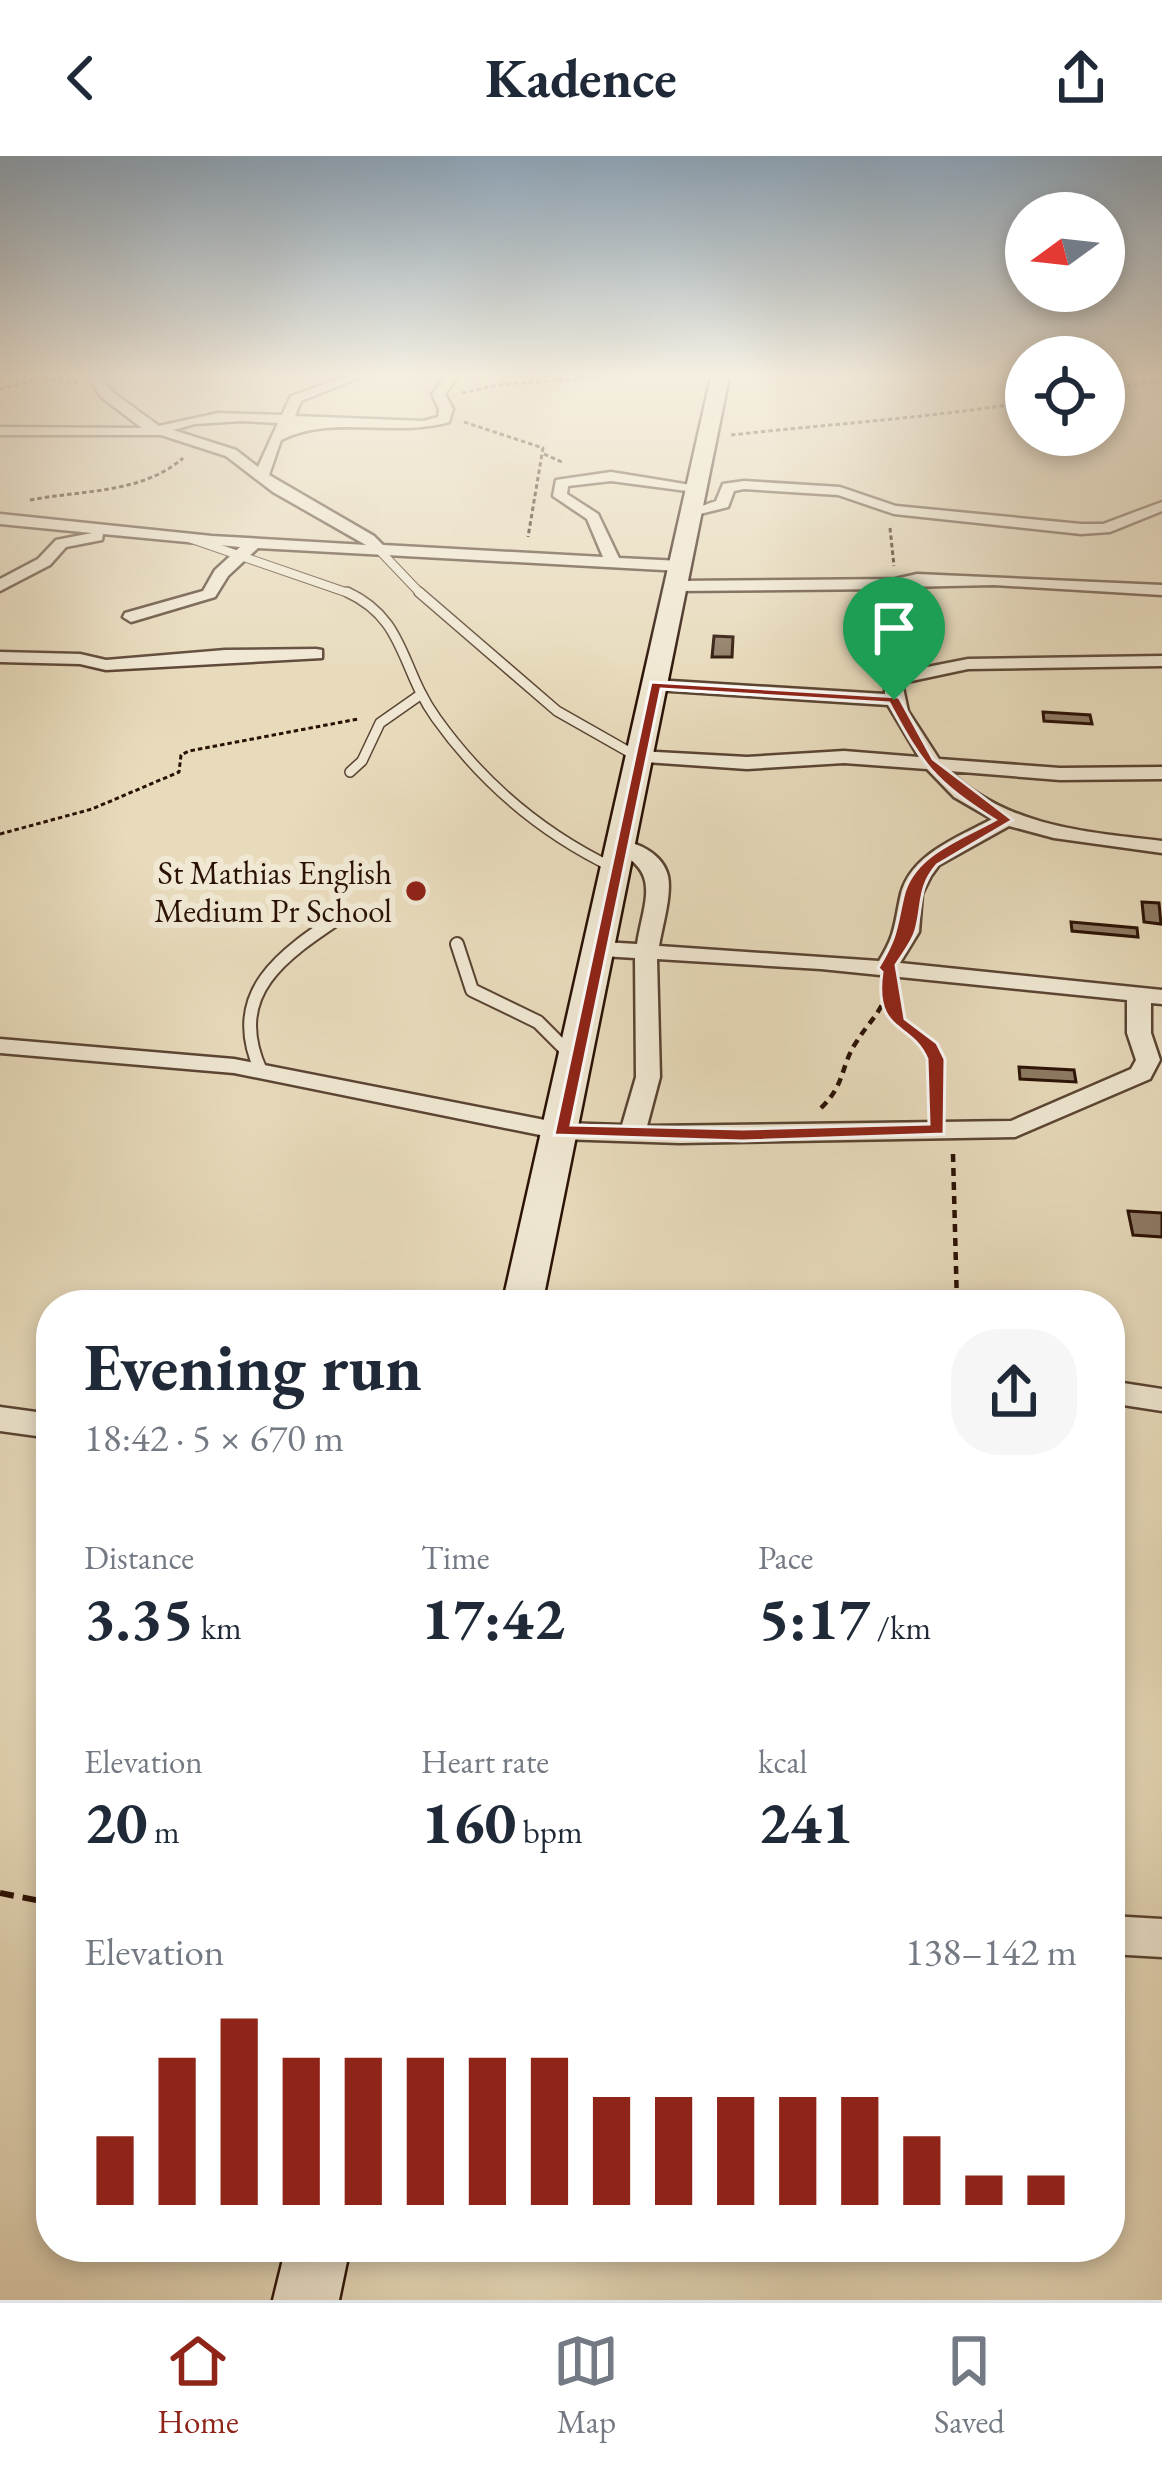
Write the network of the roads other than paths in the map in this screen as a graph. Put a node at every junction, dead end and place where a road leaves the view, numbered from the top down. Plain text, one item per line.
1 (264, 477) edge
2 (700, 477) edge
3 (695, 501) junction
4 (1162, 506) edge
5 (0, 519) edge
6 (137, 532) junction
7 (188, 538) junction
8 (254, 543) junction
9 (380, 551) junction
10 (237, 556) junction
11 (614, 564) junction
12 (678, 576) junction
13 (899, 582) junction
14 (0, 586) edge
15 (1162, 590) edge
16 (131, 617) dead end
17 (316, 654) dead end
18 (0, 657) edge
19 (1162, 661) edge
20 (655, 685) junction
21 (894, 689) junction
22 (421, 694) junction
23 (638, 757) junction
24 (927, 761) junction
25 (350, 772) dead end
26 (1162, 773) edge
27 (1005, 820) junction
28 (1162, 847) edge
29 (619, 858) junction
30 (344, 914) dead end
31 (457, 944) dead end
32 (602, 949) junction
33 (647, 952) junction
34 (888, 975) junction
35 (1150, 996) edge
36 (0, 1046) edge
37 (575, 1064) junction
38 (261, 1071) junction
39 (560, 1131) junction
40 (633, 1132) junction
41 (525, 1290) edge
42 (1125, 1394) edge
43 (1162, 1400) edge
44 (0, 1419) edge
45 (36, 1424) edge
46 (1125, 1936) edge
47 (1162, 1938) edge
48 (315, 2262) edge
49 (306, 2300) edge

1 - 9 street
2 - 3 main road
3 - 4 street
3 - 11 street
3 - 12 main road
5 - 6 street
6 - 7 street
6 - 14 street
7 - 8 street
7 - 10 lane
8 - 9 street
8 - 10 street
9 - 11 street
9 - 23 lane
10 - 16 street
10 - 22 lane
11 - 12 street
12 - 13 street
12 - 20 main road
13 - 15 street
13 - 21 street
17 - 18 street
19 - 21 street
20 - 21 street
20 - 23 main road
21 - 24 street
22 - 25 lane
22 - 29 lane
23 - 24 street
23 - 29 main road
24 - 26 street
24 - 27 street
27 - 28 street
27 - 34 street
29 - 32 main road
29 - 33 street
30 - 38 lane
31 - 37 lane
32 - 33 street
32 - 37 main road
33 - 34 street
33 - 40 street
34 - 35 street
35 - 40 street
36 - 38 street
37 - 39 main road
38 - 39 street
39 - 40 street
39 - 41 main road
42 - 43 street
44 - 45 street
46 - 47 street
48 - 49 main road

